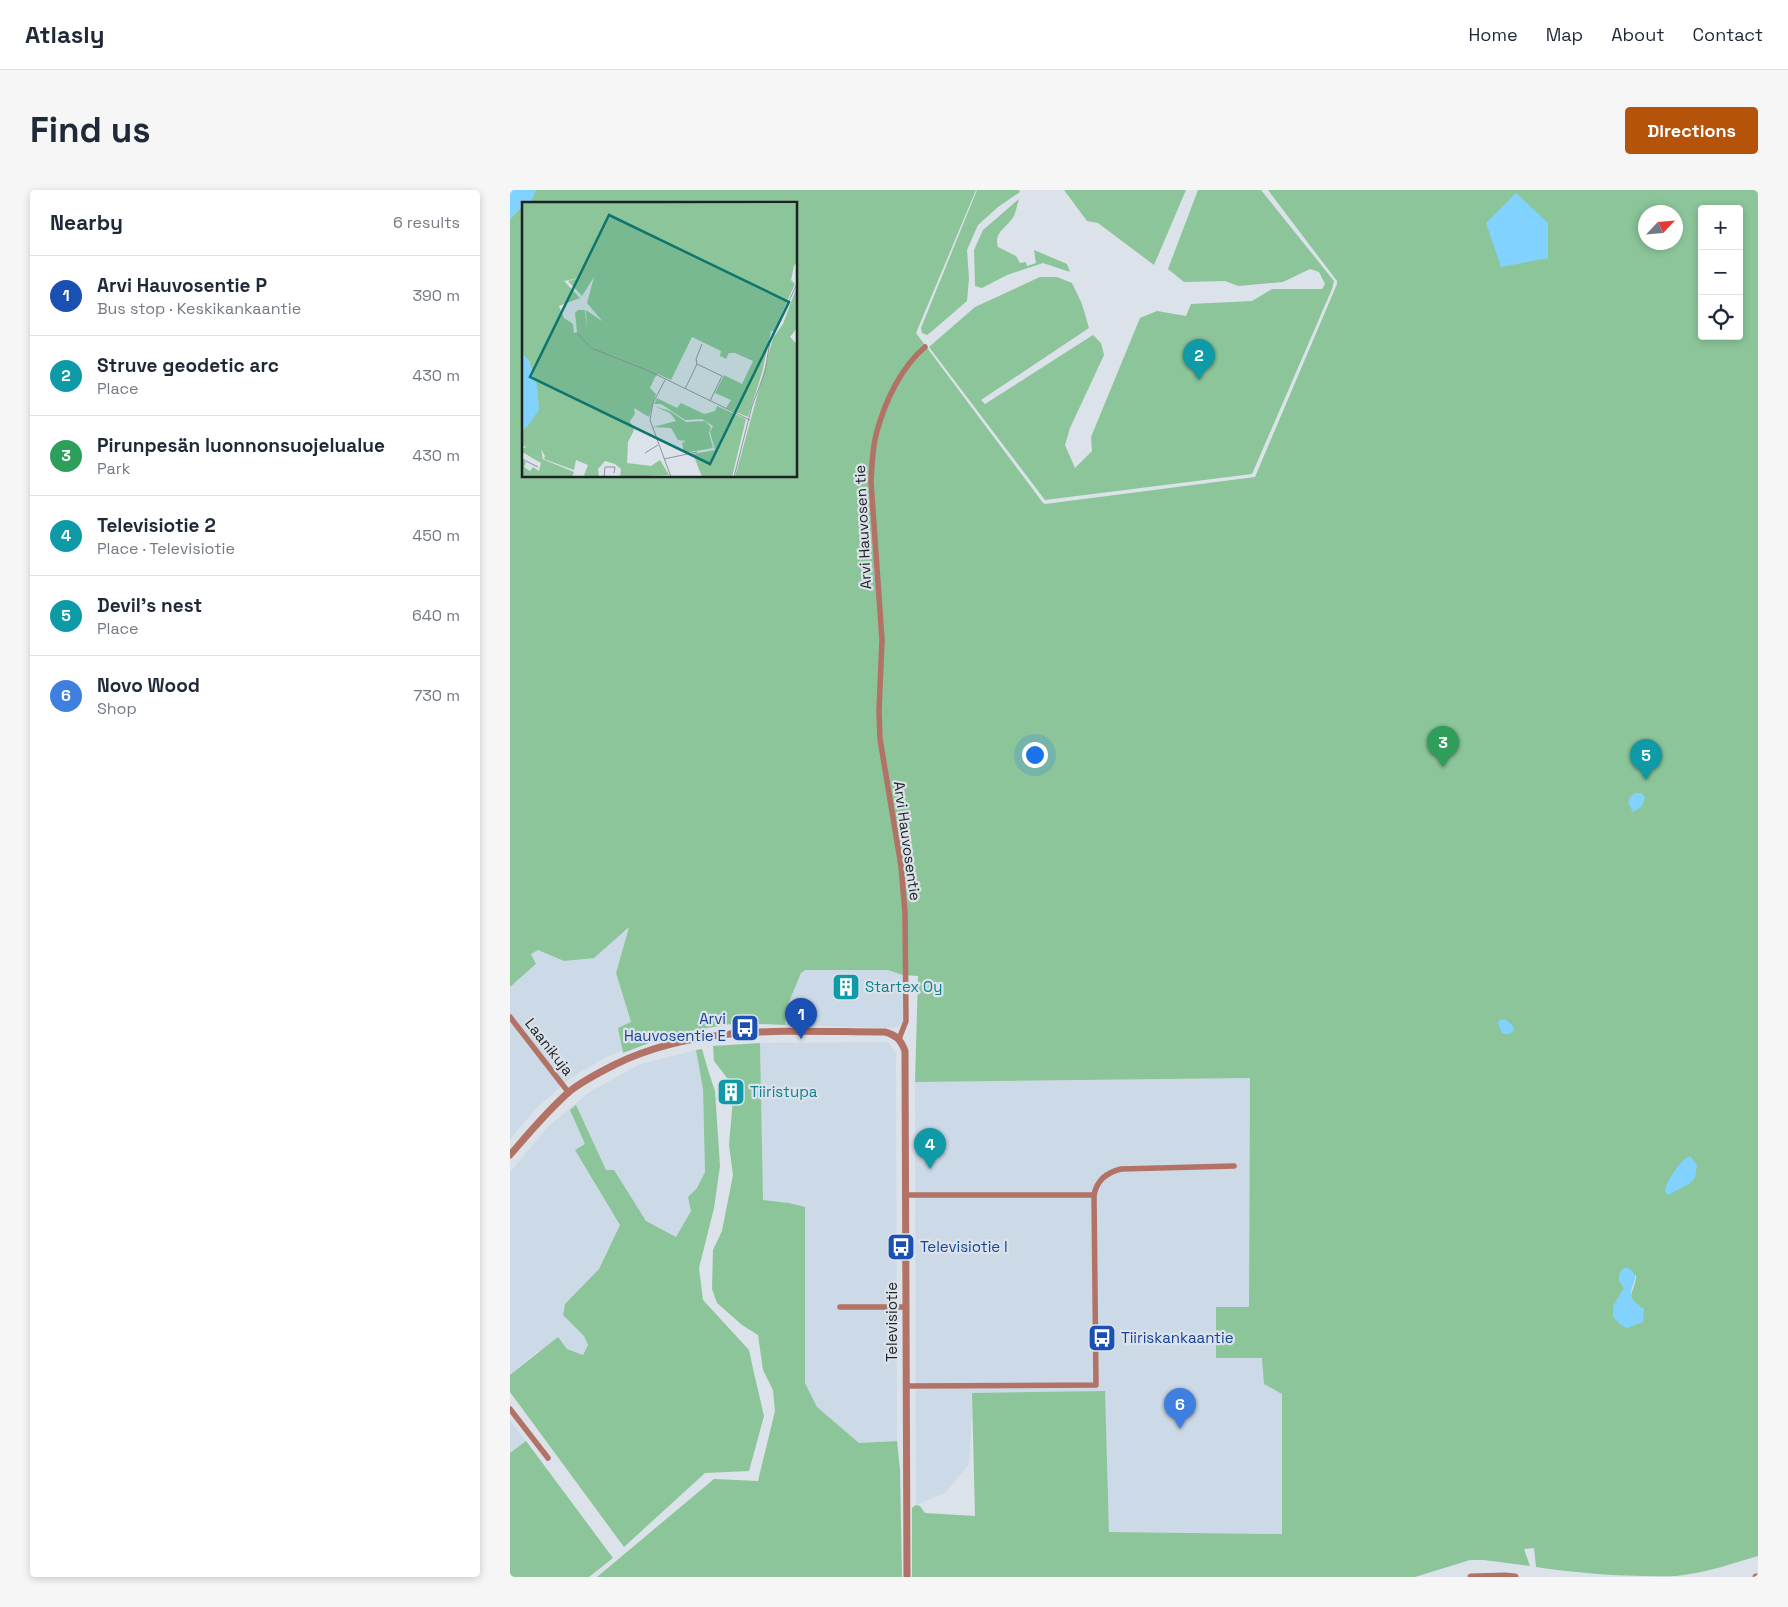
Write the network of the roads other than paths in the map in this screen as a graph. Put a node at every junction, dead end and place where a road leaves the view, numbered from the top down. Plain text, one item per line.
1 (924, 347) dead end
2 (882, 645) joint
3 (510, 1017) edge
4 (899, 1039) junction
5 (568, 1093) junction
6 (510, 1154) edge
7 (1234, 1166) dead end
8 (905, 1195) junction
9 (1094, 1195) junction
10 (840, 1307) dead end
11 (906, 1307) junction
12 (906, 1386) junction
13 (510, 1409) edge
14 (548, 1458) dead end
15 (906, 1577) edge
16 (1471, 1577) edge
17 (1515, 1577) edge

1 - 2 street, Arvi Hauvosen tie
2 - 4 street, Arvi Hauvosentie
3 - 5 street, Laanikuja
4 - 5 street
4 - 8 street, Televisiotie
5 - 6 street
7 - 9 street
8 - 9 street
8 - 11 street, Televisiotie
9 - 12 street
10 - 11 street
11 - 12 street, Televisiotie
12 - 15 street, Televisiotie
13 - 14 street
16 - 17 street

